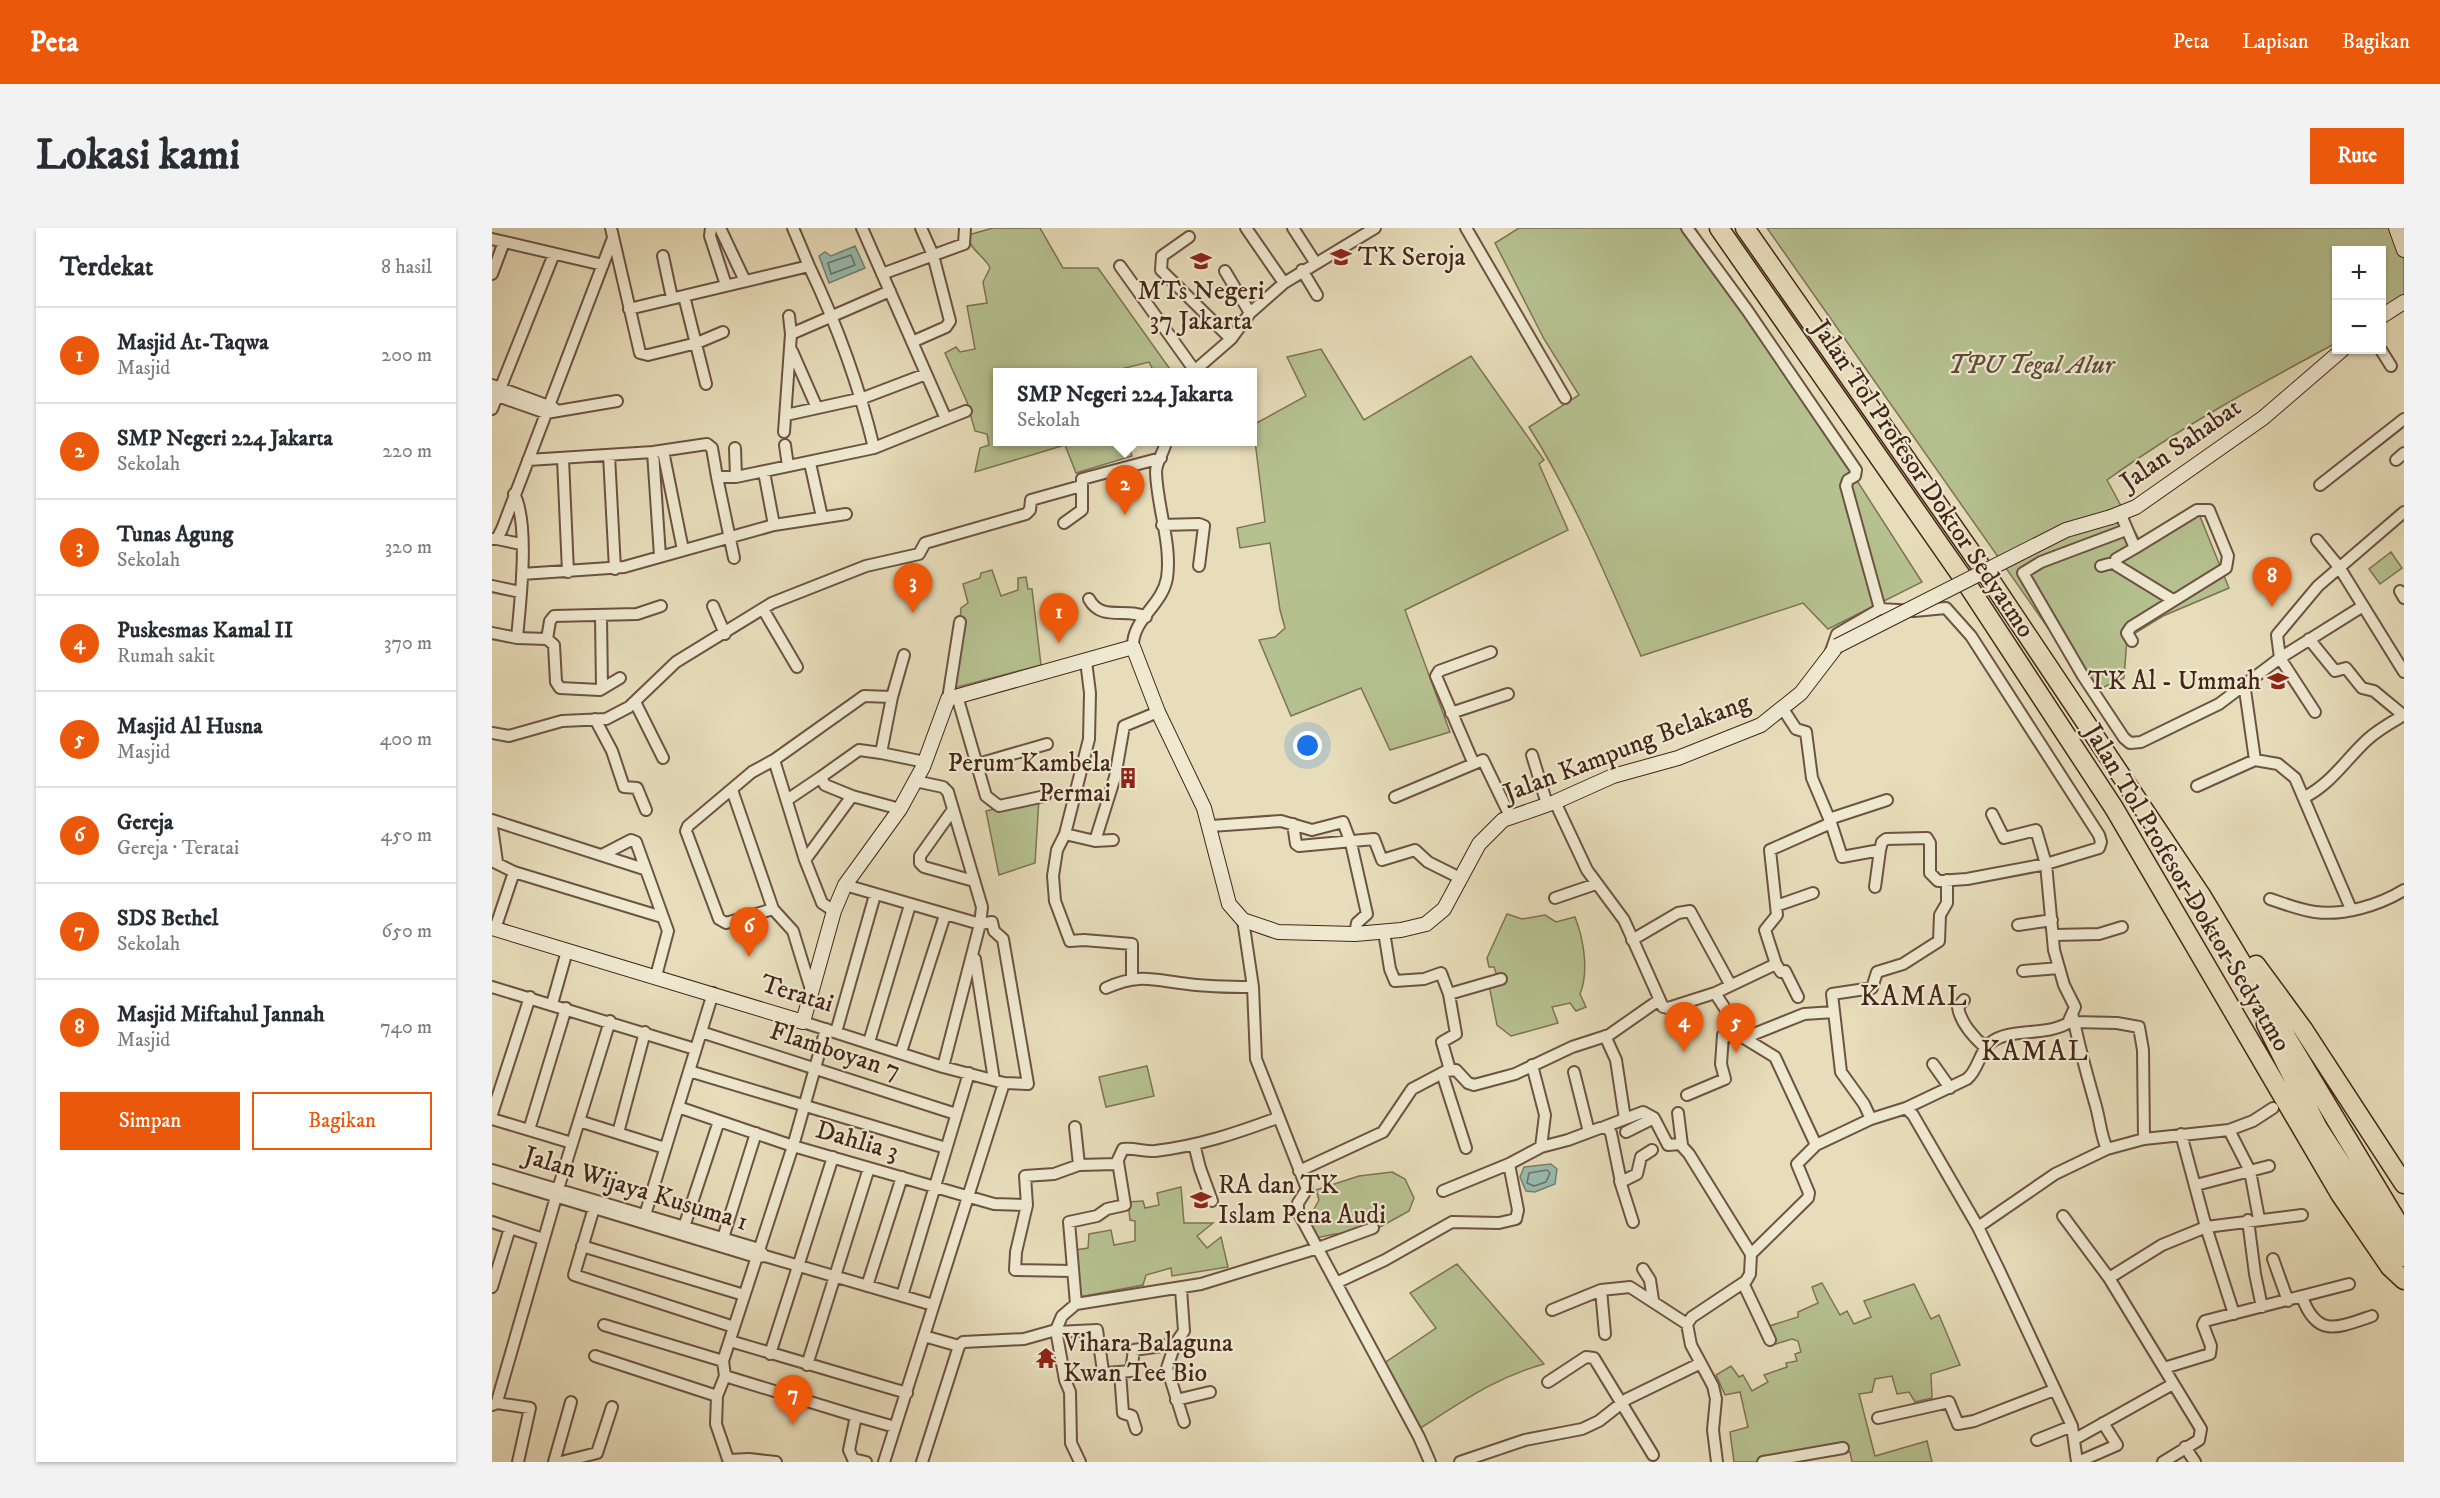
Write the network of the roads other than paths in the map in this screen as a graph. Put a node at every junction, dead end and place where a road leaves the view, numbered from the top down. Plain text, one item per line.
1 (711, 228) edge
2 (720, 228) edge
3 (793, 228) edge
4 (862, 228) edge
5 (921, 228) edge
6 (965, 228) edge
7 (1246, 228) edge
8 (1293, 228) edge
9 (1375, 228) edge
10 (1466, 228) edge
11 (1687, 228) edge
12 (1719, 228) edge
13 (1745, 228) edge
14 (2396, 228) edge
15 (612, 233) edge
16 (1189, 237) dead end
17 (492, 239) edge
18 (504, 242) junction
19 (2404, 250) edge
20 (554, 254) junction
21 (933, 255) junction
22 (663, 256) dead end
23 (1315, 262) junction
24 (603, 265) junction
25 (809, 266) junction
26 (1120, 266) dead end
27 (1302, 270) junction
28 (1225, 271) dead end
29 (492, 274) edge
30 (882, 274) junction
31 (745, 281) junction
32 (1284, 283) junction
33 (726, 285) junction
34 (890, 291) junction
35 (1317, 295) dead end
36 (684, 296) junction
37 (672, 298) junction
38 (2404, 302) edge
39 (629, 309) junction
40 (1250, 313) junction
41 (2386, 313) edge
42 (789, 316) dead end
43 (833, 317) junction
44 (723, 332) dead end
45 (791, 334) junction
46 (1231, 339) junction
47 (912, 342) junction
48 (697, 343) junction
49 (791, 350) junction
50 (2337, 354) edge
51 (2384, 354) edge
52 (2391, 366) dead end
53 (1191, 368) edge
54 (1198, 368) edge
55 (926, 374) junction
56 (706, 384) dead end
57 (495, 391) edge
58 (863, 398) junction
59 (1565, 398) dead end
60 (617, 401) dead end
61 (818, 408) junction
62 (492, 409) edge
63 (550, 409) junction
64 (966, 411) dead end
65 (786, 415) junction
66 (946, 419) junction
67 (2404, 419) edge
68 (784, 432) dead end
69 (785, 445) dead end
70 (1165, 446) edge
71 (735, 448) dead end
72 (874, 448) junction
73 (658, 452) junction
74 (609, 455) junction
75 (1161, 458) junction
76 (563, 459) junction
77 (528, 460) junction
78 (810, 463) junction
79 (788, 466) junction
80 (764, 472) junction
81 (717, 477) junction
82 (736, 477) junction
83 (2320, 484) dead end
84 (1081, 486) junction
85 (514, 494) junction
86 (2404, 512) edge
87 (846, 514) dead end
88 (2116, 516) junction
89 (822, 517) junction
90 (1064, 523) dead end
91 (774, 525) junction
92 (1162, 525) junction
93 (2126, 530) junction
94 (730, 537) junction
95 (494, 539) edge
96 (2318, 540) dead end
97 (521, 544) junction
98 (2135, 548) junction
99 (683, 550) junction
100 (660, 556) junction
101 (734, 558) dead end
102 (2115, 562) junction
103 (1199, 566) dead end
104 (2101, 566) dead end
105 (2339, 567) junction
106 (615, 569) junction
107 (568, 572) junction
108 (522, 574) junction
109 (492, 586) edge
110 (520, 592) junction
111 (1089, 598) dead end
112 (2173, 600) junction
113 (661, 606) dead end
114 (713, 606) dead end
115 (2363, 606) junction
116 (763, 609) junction
117 (1880, 609) junction
118 (601, 617) junction
119 (1146, 617) junction
120 (960, 622) dead end
121 (492, 633) edge
122 (725, 634) junction
123 (517, 638) junction
124 (547, 639) junction
125 (2309, 639) junction
126 (2132, 640) dead end
127 (1133, 647) junction
128 (1833, 651) junction
129 (1491, 652) dead end
130 (904, 655) dead end
131 (2280, 658) junction
132 (1086, 661) junction
133 (797, 667) dead end
134 (2404, 672) edge
135 (620, 678) dead end
136 (2244, 683) junction
137 (602, 688) junction
138 (1508, 694) dead end
139 (892, 697) junction
140 (952, 698) junction
141 (635, 702) junction
142 (1783, 709) junction
143 (1158, 712) junction
144 (2315, 712) dead end
145 (1451, 713) junction
146 (2404, 715) edge
147 (595, 719) junction
148 (492, 733) edge
149 (1047, 744) dead end
150 (880, 753) junction
151 (1532, 755) dead end
152 (663, 758) dead end
153 (774, 760) junction
154 (2255, 760) junction
155 (925, 762) junction
156 (1473, 762) junction
157 (978, 764) junction
158 (821, 777) junction
159 (915, 781) junction
160 (2197, 786) dead end
161 (732, 790) junction
162 (852, 796) junction
163 (1046, 796) dead end
164 (1395, 797) dead end
165 (2305, 797) junction
166 (787, 800) junction
167 (1887, 800) dead end
168 (1551, 803) junction
169 (900, 809) junction
170 (645, 810) dead end
171 (952, 811) junction
172 (1992, 814) dead end
173 (1510, 816) junction
174 (492, 820) edge
175 (1830, 821) junction
176 (1293, 824) junction
177 (492, 826) edge
178 (1211, 826) junction
179 (1067, 835) junction
180 (1113, 840) dead end
181 (1095, 841) junction
182 (1351, 843) junction
183 (1880, 850) junction
184 (602, 855) junction
185 (805, 860) junction
186 (495, 862) edge
187 (2046, 864) junction
188 (644, 869) junction
189 (514, 872) junction
190 (1460, 878) junction
191 (1947, 880) junction
192 (974, 881) junction
193 (1596, 884) junction
194 (845, 885) junction
195 (1875, 887) dead end
196 (2404, 890) edge
197 (1814, 893) dead end
198 (2201, 895) junction
199 (875, 896) junction
200 (1555, 898) dead end
201 (2270, 899) dead end
202 (910, 905) junction
203 (1776, 906) junction
204 (773, 909) junction
205 (2350, 909) junction
206 (834, 911) junction
207 (945, 915) junction
208 (662, 917) junction
209 (1243, 920) junction
210 (2052, 920) junction
211 (980, 924) junction
212 (2220, 924) junction
213 (2018, 925) dead end
214 (2122, 927) dead end
215 (493, 929) edge
216 (1384, 932) junction
217 (1355, 934) junction
218 (2054, 935) junction
219 (1632, 940) junction
220 (567, 951) junction
221 (974, 954) junction
222 (1776, 964) junction
223 (2059, 968) junction
224 (2023, 971) dead end
225 (656, 976) junction
226 (1132, 978) junction
227 (1501, 979) dead end
228 (1730, 984) junction
229 (492, 987) edge
230 (1253, 987) junction
231 (1106, 988) dead end
232 (712, 993) junction
233 (812, 993) junction
234 (1715, 993) junction
235 (1449, 994) junction
236 (530, 997) junction
237 (1798, 997) dead end
238 (1659, 1000) junction
239 (1965, 1000) dead end
240 (552, 1004) junction
241 (566, 1008) junction
242 (1834, 1012) junction
243 (2073, 1019) junction
244 (610, 1021) junction
245 (803, 1022) junction
246 (831, 1030) junction
247 (645, 1032) junction
248 (701, 1032) junction
249 (1605, 1036) junction
250 (1744, 1038) junction
251 (869, 1042) junction
252 (1986, 1048) junction
253 (695, 1049) junction
254 (901, 1052) junction
255 (1934, 1064) dead end
256 (1532, 1065) junction
257 (943, 1067) junction
258 (815, 1068) junction
259 (689, 1071) junction
260 (1446, 1071) junction
261 (1574, 1072) dead end
262 (969, 1073) junction
263 (994, 1080) junction
264 (1950, 1088) junction
265 (1688, 1095) dead end
266 (804, 1106) junction
267 (678, 1107) junction
268 (1906, 1108) junction
269 (2273, 1108) dead end
270 (1677, 1113) dead end
271 (956, 1114) junction
272 (492, 1116) edge
273 (1277, 1118) junction
274 (1654, 1118) junction
275 (1625, 1119) junction
276 (1870, 1119) junction
277 (579, 1121) junction
278 (719, 1121) junction
279 (1075, 1127) dead end
280 (1604, 1127) junction
281 (529, 1130) junction
282 (2229, 1130) junction
283 (1589, 1132) junction
284 (1626, 1132) dead end
285 (618, 1133) junction
286 (756, 1133) junction
287 (2181, 1134) junction
288 (2144, 1139) junction
289 (572, 1143) junction
290 (1194, 1144) junction
291 (1682, 1144) junction
292 (1816, 1145) junction
293 (793, 1146) junction
294 (1541, 1147) junction
295 (2351, 1147) junction
296 (665, 1148) junction
297 (946, 1148) junction
298 (1466, 1148) dead end
299 (2107, 1149) junction
300 (1652, 1150) dead end
301 (833, 1157) junction
302 (1118, 1162) junction
303 (1509, 1164) junction
304 (1078, 1165) junction
305 (2269, 1166) dead end
306 (869, 1167) junction
307 (492, 1170) edge
308 (1299, 1171) junction
309 (2250, 1171) junction
310 (492, 1177) edge
311 (902, 1177) junction
312 (1620, 1181) junction
313 (2404, 1184) edge
314 (2196, 1185) junction
315 (934, 1186) junction
316 (1443, 1191) dead end
317 (557, 1193) junction
318 (968, 1195) junction
319 (2404, 1196) edge
320 (1212, 1201) dead end
321 (595, 1204) junction
322 (1027, 1205) junction
323 (645, 1215) junction
324 (2302, 1215) dead end
325 (2063, 1216) dead end
326 (2254, 1220) junction
327 (492, 1222) edge
328 (1633, 1222) dead end
329 (684, 1227) junction
330 (1977, 1227) junction
331 (2206, 1227) junction
332 (510, 1228) junction
333 (1373, 1228) dead end
334 (2404, 1233) edge
335 (723, 1238) junction
336 (543, 1239) junction
337 (582, 1246) junction
338 (1318, 1248) junction
339 (760, 1254) junction
340 (1751, 1254) junction
341 (2404, 1257) edge
342 (2273, 1259) dead end
343 (797, 1266) junction
344 (1643, 1269) dead end
345 (1072, 1271) junction
346 (834, 1276) junction
347 (2109, 1278) junction
348 (2404, 1280) edge
349 (1336, 1283) junction
350 (1743, 1283) junction
351 (2349, 1284) dead end
352 (867, 1286) junction
353 (492, 1287) edge
354 (1181, 1289) junction
355 (1601, 1290) junction
356 (744, 1295) junction
357 (902, 1296) junction
358 (2302, 1297) junction
359 (1653, 1300) junction
360 (2288, 1301) junction
361 (1076, 1304) junction
362 (933, 1305) junction
363 (2262, 1307) junction
364 (1552, 1310) dead end
365 (2234, 1314) junction
366 (2372, 1316) dead end
367 (1687, 1324) junction
368 (604, 1325) dead end
369 (734, 1327) junction
370 (1056, 1331) junction
371 (1605, 1334) dead end
372 (924, 1336) junction
373 (1770, 1340) dead end
374 (730, 1341) junction
375 (1175, 1344) junction
376 (959, 1346) junction
377 (770, 1354) junction
378 (595, 1356) dead end
379 (723, 1361) junction
380 (1699, 1364) junction
381 (807, 1365) junction
382 (2164, 1368) junction
383 (1120, 1372) junction
384 (725, 1376) junction
385 (1548, 1382) dead end
386 (2173, 1384) junction
387 (2054, 1390) junction
388 (1210, 1392) dead end
389 (906, 1393) junction
390 (717, 1396) junction
391 (1176, 1400) junction
392 (495, 1401) edge
393 (571, 1402) dead end
394 (1622, 1403) junction
395 (612, 1407) dead end
396 (856, 1416) junction
397 (1878, 1418) dead end
398 (1184, 1422) dead end
399 (2103, 1424) junction
400 (2072, 1426) junction
401 (895, 1427) junction
402 (1136, 1429) dead end
403 (2075, 1439) junction
404 (2037, 1440) dead end
405 (2185, 1447) junction
406 (1843, 1448) dead end
407 (1653, 1455) dead end
408 (1823, 1457) edge
409 (1482, 1459) edge
410 (729, 1461) edge
411 (2075, 1461) edge
412 (518, 1462) edge
413 (554, 1462) edge
414 (561, 1462) edge
415 (776, 1462) edge
416 (866, 1462) edge
417 (884, 1462) edge
418 (922, 1462) edge
419 (1080, 1462) edge
420 (1430, 1462) edge
421 (1460, 1462) edge
422 (1717, 1462) edge
423 (1763, 1462) edge
424 (2163, 1462) edge
425 (2195, 1462) edge

1 - 33 street
2 - 31 street
3 - 25 street
4 - 30 street
5 - 21 street
6 - 21 street
7 - 32 street
8 - 23 street
9 - 23 street
10 - 59 street
11 - 117 street
12 - 348 highway, Jalan Tol Profesor Doktor Sedyatmo
13 - 198 highway, Jalan Tol Profesor Doktor Sedyatmo
14 - 19 street
15 - 24 street
15 - 39 street
16 - 46 street
17 - 18 street
18 - 20 street
18 - 29 street
20 - 24 street
20 - 57 street
21 - 30 street
21 - 47 street
22 - 37 street
23 - 27 street
24 - 63 street
25 - 31 street
25 - 43 street
26 - 53 street
27 - 32 street
27 - 35 street
28 - 40 street
30 - 34 street
31 - 33 street
32 - 40 street
33 - 36 street
34 - 43 street
34 - 47 street
36 - 37 street
36 - 48 street
37 - 39 street
38 - 41 street
39 - 48 street
40 - 46 street
42 - 45 street
43 - 45 street
43 - 58 street
44 - 48 street
45 - 49 street
46 - 54 street
47 - 55 street
48 - 56 street
49 - 61 street
49 - 65 street
50 - 88 street, Jalan Sahabat
51 - 52 street
55 - 58 street
55 - 66 street
57 - 62 street
57 - 63 street
58 - 61 street
58 - 72 street
60 - 63 street
61 - 65 street
63 - 77 street
64 - 66 street
65 - 68 street
66 - 72 street
67 - 83 street
69 - 79 street
70 - 75 street
71 - 82 street
72 - 78 street
73 - 74 street
73 - 81 street
73 - 99 street
73 - 100 street
74 - 76 street
74 - 106 street
75 - 84 street
75 - 92 street
76 - 77 street
76 - 107 street
77 - 85 street
78 - 79 street
78 - 89 street
79 - 80 street
80 - 82 street
80 - 91 street
81 - 82 street
81 - 94 street
84 - 90 street
84 - 116 street
85 - 95 street
85 - 97 street
86 - 105 street
87 - 89 street
88 - 93 street
88 - 128 street, Jalan Sahabat, bridge
89 - 91 street
91 - 94 street
92 - 103 street
92 - 119 street
93 - 98 street
93 - 136 street
94 - 99 street
94 - 101 street
95 - 97 street
96 - 105 street
97 - 108 street
98 - 102 street
98 - 112 street
99 - 100 street
100 - 106 street
102 - 104 street
102 - 112 street
105 - 115 street
105 - 131 street
106 - 107 street
107 - 108 street
108 - 110 street
109 - 110 street
110 - 123 street
111 - 119 street
112 - 126 street
113 - 118 street
114 - 122 street
115 - 125 street
115 - 134 street
116 - 122 street
116 - 133 street
117 - 128 street
117 - 187 street
118 - 124 street
118 - 137 street
119 - 127 street
120 - 140 street
121 - 123 street
122 - 141 street
123 - 124 street
124 - 137 street
125 - 131 street
125 - 146 street
127 - 132 street
127 - 143 street
128 - 142 street, Jalan Kampung Belakang
129 - 145 street
130 - 139 street
131 - 136 street
131 - 144 street
132 - 140 street
132 - 179 street
135 - 137 street
136 - 154 street
138 - 145 street
139 - 150 street
139 - 153 street
140 - 155 street
140 - 157 street
141 - 147 street
141 - 152 street
142 - 168 street, Jalan Kampung Belakang
142 - 175 street
143 - 178 street
143 - 181 street
145 - 156 street
146 - 165 street
147 - 148 street
147 - 170 street
149 - 157 street
150 - 155 street
150 - 158 street
151 - 168 street
153 - 161 street
153 - 166 street
154 - 160 street
154 - 165 street
155 - 159 street
156 - 164 street
156 - 173 street
157 - 163 street
158 - 162 street
158 - 166 street
159 - 169 street
159 - 171 street
161 - 204 street
161 - 204 street
162 - 169 street
162 - 185 street
165 - 205 street
166 - 185 street
167 - 175 street
168 - 173 street, Jalan Kampung Belakang
168 - 193 street
169 - 194 street
171 - 192 street
171 - 192 street
172 - 187 street
173 - 190 street, Jalan Kampung Belakang
174 - 184 street
175 - 183 street
175 - 203 street
176 - 178 street
176 - 182 street
176 - 182 street
177 - 186 street
178 - 209 street
179 - 181 street
179 - 226 street
180 - 181 street
182 - 190 street
182 - 217 street
183 - 191 street
183 - 195 street
184 - 188 street
184 - 188 street
185 - 206 street
186 - 189 street
187 - 191 street
187 - 210 street
188 - 208 street
189 - 208 street
189 - 215 street
190 - 216 street, Jalan Kampung Belakang
191 - 242 street
192 - 211 street
193 - 200 street
193 - 219 street
194 - 199 street
194 - 206 street
196 - 205 street
197 - 203 street
198 - 212 highway, Jalan Tol Profesor Doktor Sedyatmo
198 - 313 highway
199 - 202 street
199 - 246 street
201 - 205 street
202 - 207 street
202 - 251 street
203 - 222 street
204 - 233 street
206 - 233 street
207 - 211 street
207 - 254 street
208 - 225 street
209 - 217 street, Jalan Kampung Belakang
209 - 230 street
210 - 213 street
210 - 218 street
211 - 221 street
211 - 263 street
212 - 295 highway, Jalan Tol Profesor Doktor Sedyatmo
212 - 341 highway
214 - 218 street
215 - 220 street, Teratai
216 - 217 street, Jalan Kampung Belakang
216 - 235 street
218 - 223 street
219 - 228 street
219 - 238 street
220 - 225 street, Teratai
220 - 240 street
221 - 257 street
221 - 263 street
222 - 228 street
222 - 237 street
223 - 224 street
223 - 243 street
225 - 232 street, Teratai
226 - 230 street
226 - 231 street
227 - 235 street
228 - 234 street
229 - 236 street
230 - 273 street
232 - 245 street, Teratai
232 - 248 street
233 - 245 street
234 - 238 street
234 - 250 street
235 - 260 street
236 - 240 street
236 - 272 street
238 - 249 street
239 - 252 street
240 - 241 street
241 - 244 street
241 - 281 street
242 - 250 street
242 - 276 street
243 - 252 street
243 - 288 street
243 - 299 street
244 - 247 street
244 - 277 street
245 - 246 street, Teratai
246 - 251 street, Teratai
246 - 258 street
247 - 253 street
247 - 285 street
248 - 253 street
248 - 258 street, Flamboyan 7
249 - 256 street
249 - 275 street
250 - 265 street
250 - 292 street
251 - 254 street, Teratai
252 - 264 street
253 - 259 street
254 - 257 street, Teratai
255 - 264 street
256 - 260 street
256 - 294 street
257 - 262 street, Teratai
258 - 266 street
258 - 271 street, Flamboyan 7
259 - 266 street
259 - 267 street
260 - 298 street
260 - 308 street
261 - 283 street
262 - 263 street, Teratai
262 - 271 street
263 - 318 street
264 - 268 street
266 - 293 street
266 - 297 street
267 - 278 street, Dahlia 3
267 - 296 street
268 - 276 street
268 - 330 street
269 - 282 street
270 - 291 street
271 - 297 street
272 - 281 street
273 - 290 street
273 - 308 street
274 - 275 street
274 - 284 street
274 - 291 street
275 - 280 street
276 - 292 street
277 - 285 street
277 - 289 street
278 - 286 street, Dahlia 3
278 - 329 street
279 - 304 street
280 - 283 street
280 - 312 street
281 - 289 street
282 - 287 street
282 - 309 street
283 - 294 street
285 - 296 street
286 - 293 street, Dahlia 3
286 - 335 street
287 - 288 street
287 - 314 street
288 - 299 street
289 - 317 street
290 - 302 street
290 - 320 street
291 - 340 street
292 - 340 street
293 - 301 street, Dahlia 3
293 - 339 street
294 - 303 street
295 - 319 highway
295 - 334 highway, Jalan Tol Profesor Doktor Sedyatmo
296 - 323 street
297 - 315 street
299 - 330 street
300 - 312 street
301 - 306 street, Dahlia 3
301 - 343 street
302 - 304 street
302 - 345 street
303 - 316 street
303 - 349 street
304 - 322 street
305 - 309 street
306 - 311 street, Dahlia 3
306 - 346 street
307 - 317 street, Jalan Wijaya Kusuma 1
308 - 338 street
309 - 314 street
309 - 326 street
310 - 317 street, Jalan Wijaya Kusuma 1
311 - 315 street, Dahlia 3
311 - 352 street
312 - 328 street
314 - 331 street
315 - 318 street, Dahlia 3
315 - 357 street
317 - 321 street, Jalan Wijaya Kusuma 1
317 - 336 street
318 - 322 street, Dahlia 3
318 - 362 street
321 - 323 street, Jalan Wijaya Kusuma 1
321 - 337 street
321 - 339 street, Jalan Wijaya Kusuma 1
322 - 345 street
323 - 329 street, Jalan Wijaya Kusuma 1
324 - 326 street
325 - 347 street
326 - 331 street
326 - 363 street
327 - 332 street
329 - 335 street, Jalan Wijaya Kusuma 1
330 - 387 street
331 - 347 street
331 - 365 street
332 - 336 street
332 - 353 street
333 - 338 street
335 - 339 street, Jalan Wijaya Kusuma 1
336 - 392 street
337 - 356 street
337 - 369 street
338 - 349 street
338 - 354 street
339 - 343 street, Jalan Wijaya Kusuma 1
339 - 356 street
340 - 350 street
342 - 360 street
343 - 346 street, Jalan Wijaya Kusuma 1
343 - 377 street
344 - 359 street
345 - 361 street
346 - 352 street, Jalan Wijaya Kusuma 1
346 - 381 street
347 - 382 street
349 - 420 street
350 - 367 street
350 - 373 street
351 - 358 street
352 - 357 street, Jalan Wijaya Kusuma 1
354 - 361 street
354 - 375 street
355 - 359 street
355 - 364 street
355 - 371 street
356 - 369 street
357 - 362 street, Jalan Wijaya Kusuma 1
358 - 360 street
358 - 366 street
359 - 367 street
360 - 363 street
361 - 370 street
362 - 372 street
363 - 365 street
365 - 382 street
367 - 380 street
368 - 379 street
369 - 374 street
370 - 376 street
370 - 383 street
370 - 419 street
372 - 376 street
372 - 389 street
374 - 377 street
374 - 379 street
375 - 383 street
375 - 391 street
376 - 418 street
377 - 381 street
378 - 390 street
379 - 384 street
380 - 394 street
380 - 422 street
381 - 389 street
382 - 386 street
383 - 402 street
384 - 390 street
384 - 396 street
385 - 394 street
386 - 399 street
386 - 405 street
387 - 397 street
387 - 400 street
388 - 391 street
389 - 401 street
390 - 410 street
391 - 398 street
392 - 412 street
393 - 413 street
394 - 407 street
394 - 409 street
395 - 414 street
396 - 401 street
396 - 416 street
399 - 403 street
399 - 411 street
400 - 403 street
400 - 404 street
401 - 417 street
403 - 411 street
405 - 424 street
405 - 425 street
406 - 408 street
408 - 423 street
409 - 421 street
410 - 415 street

